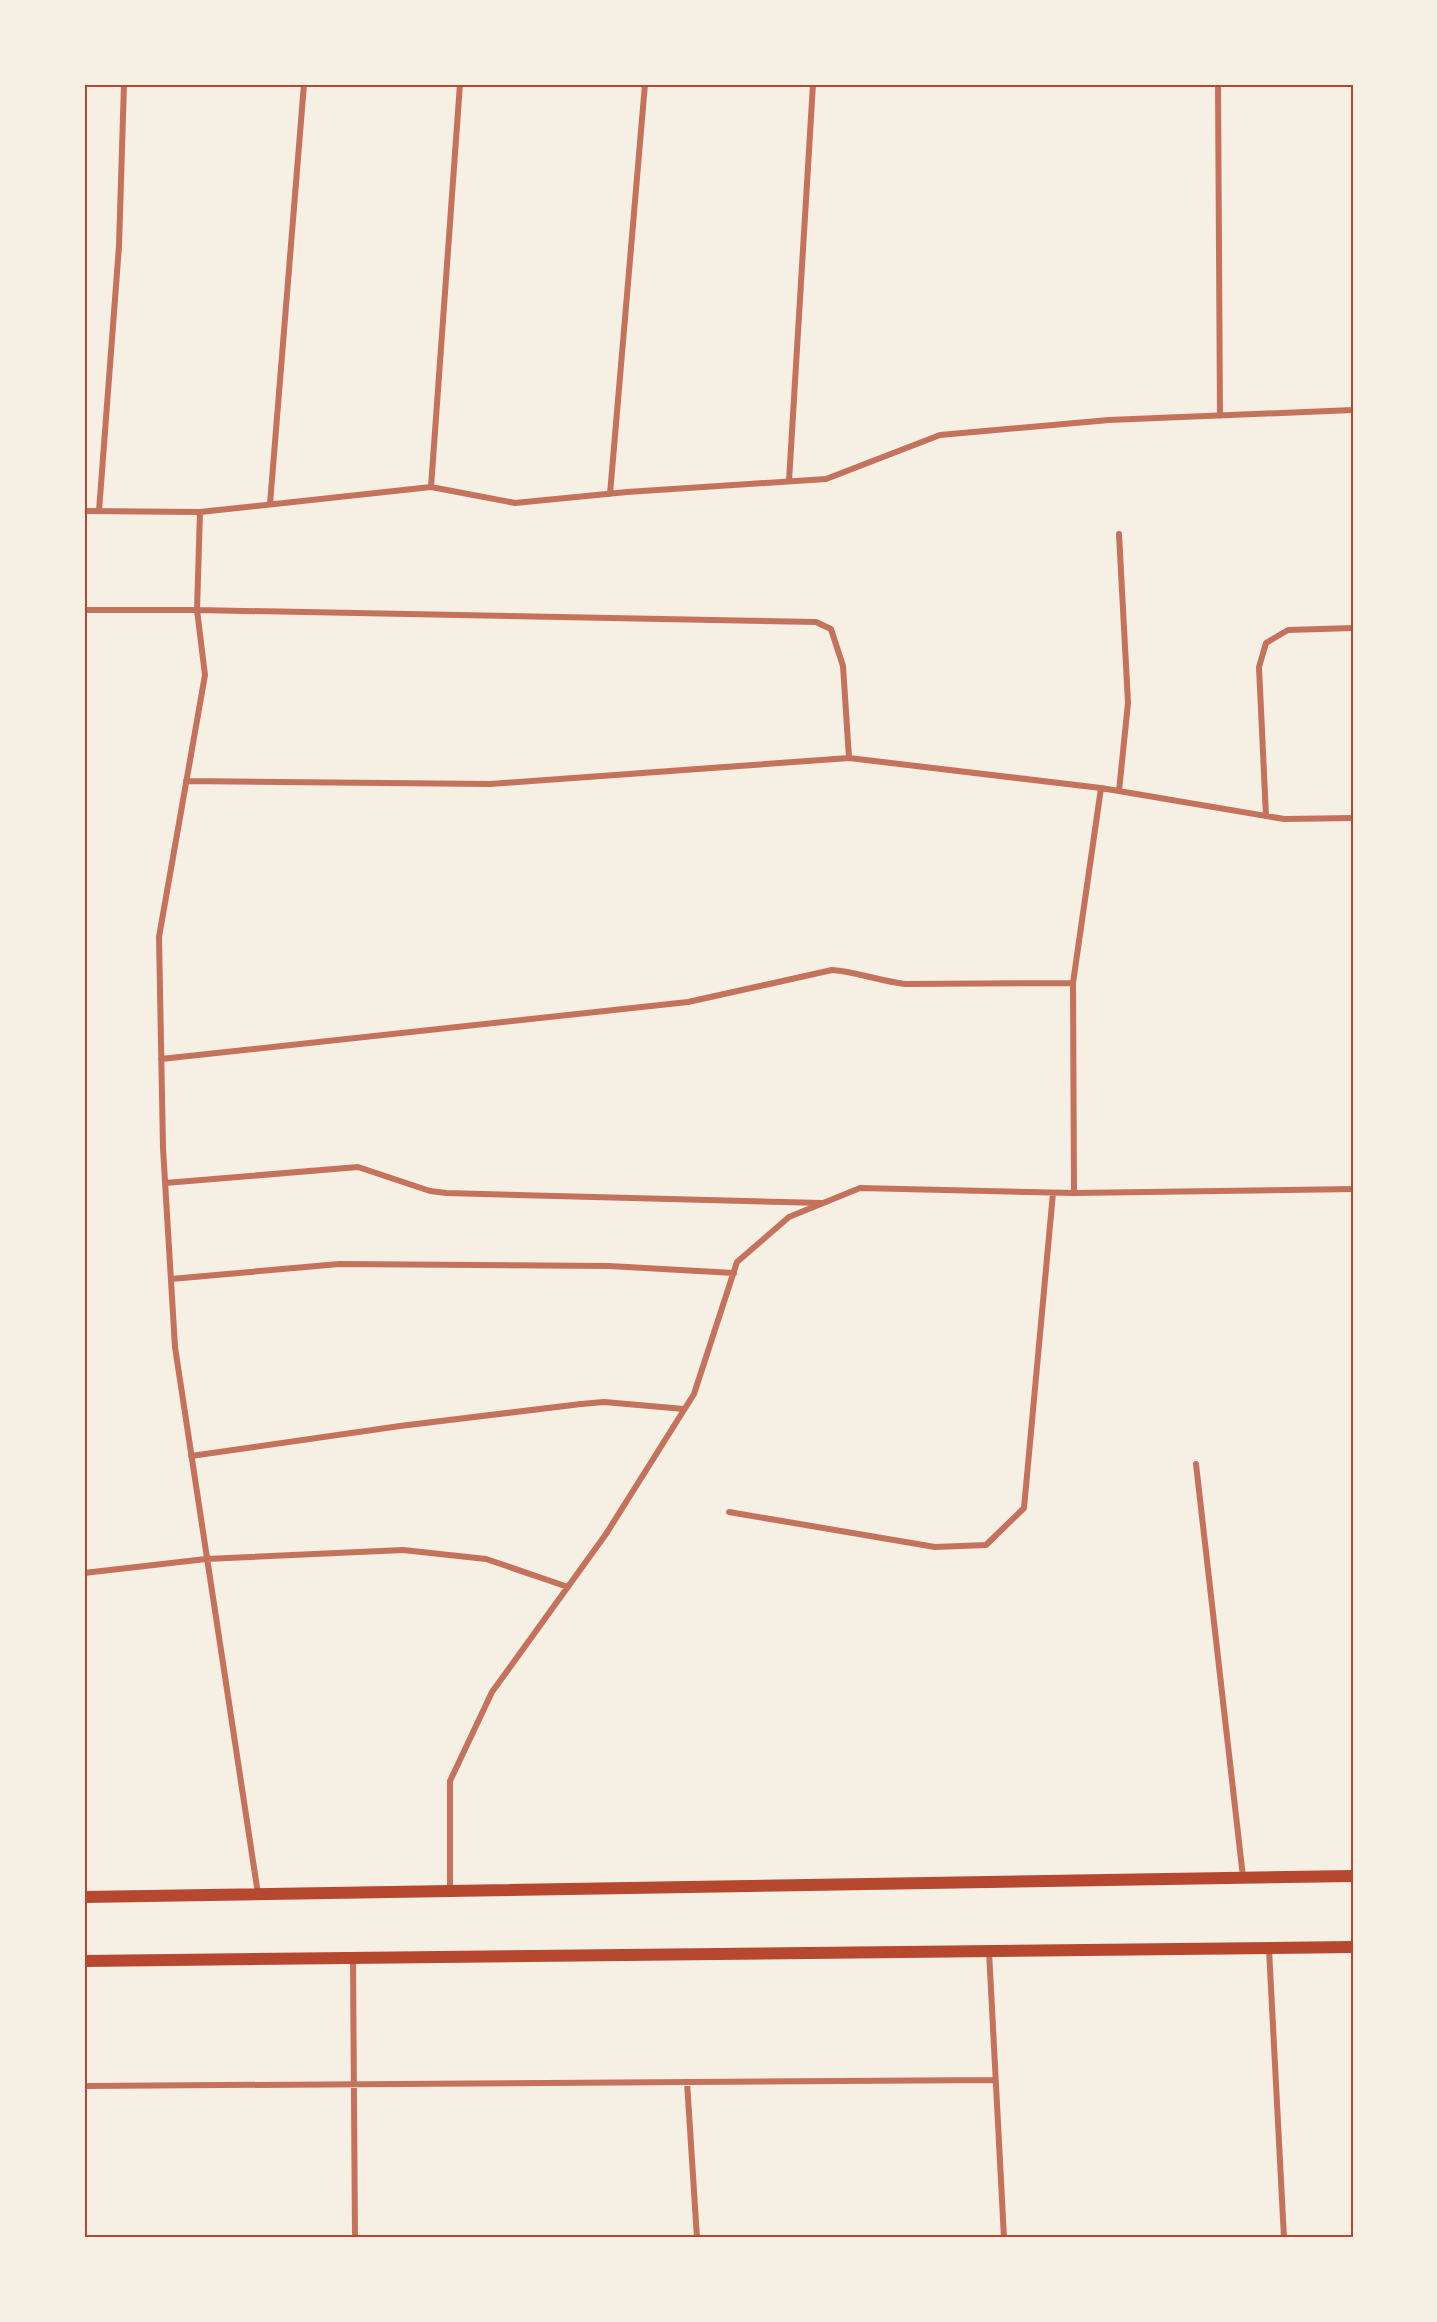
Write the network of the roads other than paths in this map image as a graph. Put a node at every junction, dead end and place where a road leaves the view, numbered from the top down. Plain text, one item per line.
1 (124, 84) edge
2 (304, 84) edge
3 (460, 84) edge
4 (645, 84) edge
5 (813, 84) edge
6 (1218, 84) edge
7 (1353, 410) edge
8 (1220, 416) junction
9 (789, 482) junction
10 (431, 487) junction
11 (610, 494) junction
12 (270, 504) junction
13 (84, 511) edge
14 (99, 512) junction
15 (200, 512) junction
16 (1119, 534) dead end
17 (84, 610) edge
18 (197, 610) junction
19 (1353, 628) edge
20 (849, 758) junction
21 (186, 780) junction
22 (1101, 788) junction
23 (1119, 791) junction
24 (1266, 816) junction
25 (1353, 818) edge
26 (1073, 983) junction
27 (161, 1059) junction
28 (165, 1183) junction
29 (1353, 1189) edge
30 (1053, 1193) junction
31 (1074, 1193) junction
32 (825, 1203) junction
33 (734, 1273) junction
34 (171, 1279) junction
35 (684, 1409) junction
36 (191, 1456) junction
37 (1196, 1464) dead end
38 (729, 1512) dead end
39 (206, 1559) junction
40 (84, 1573) edge
41 (568, 1587) junction
42 (1353, 1876) edge
43 (1243, 1878) junction
44 (450, 1891) junction
45 (258, 1894) junction
46 (84, 1897) edge
47 (1353, 1947) edge
48 (1269, 1949) junction
49 (988, 1952) junction
50 (352, 1958) junction
51 (84, 1961) edge
52 (995, 2080) junction
53 (687, 2082) junction
54 (353, 2084) junction
55 (84, 2086) edge
56 (355, 2238) edge
57 (697, 2238) edge
58 (1004, 2238) edge
59 (1284, 2238) edge

1 - 14 street
2 - 12 street
3 - 10 street
4 - 11 street
5 - 9 street
6 - 8 street
7 - 8 street
8 - 9 street
9 - 11 street
10 - 11 street
10 - 12 street
12 - 15 street
13 - 14 street
14 - 15 street
15 - 18 street
16 - 23 street
17 - 18 street
18 - 20 street
18 - 21 street
19 - 24 street
20 - 21 street
20 - 22 street
21 - 27 street
22 - 23 street
22 - 26 street
23 - 24 street
24 - 25 street
26 - 27 street
26 - 31 street
27 - 28 street
28 - 32 street
28 - 34 street
29 - 31 street
30 - 31 street
30 - 32 street
30 - 38 street
32 - 33 street
33 - 34 street
33 - 35 street
34 - 36 street
35 - 36 street
35 - 41 street
36 - 39 street
37 - 43 street
39 - 40 street
39 - 41 street
39 - 45 street
41 - 44 street
42 - 43 main road
43 - 44 main road
44 - 45 main road
45 - 46 main road
47 - 48 main road
48 - 49 main road
48 - 59 street
49 - 50 main road
49 - 52 street
50 - 51 main road
50 - 54 street
52 - 53 street
52 - 58 street
53 - 54 street
53 - 57 street
54 - 55 street
54 - 56 street

